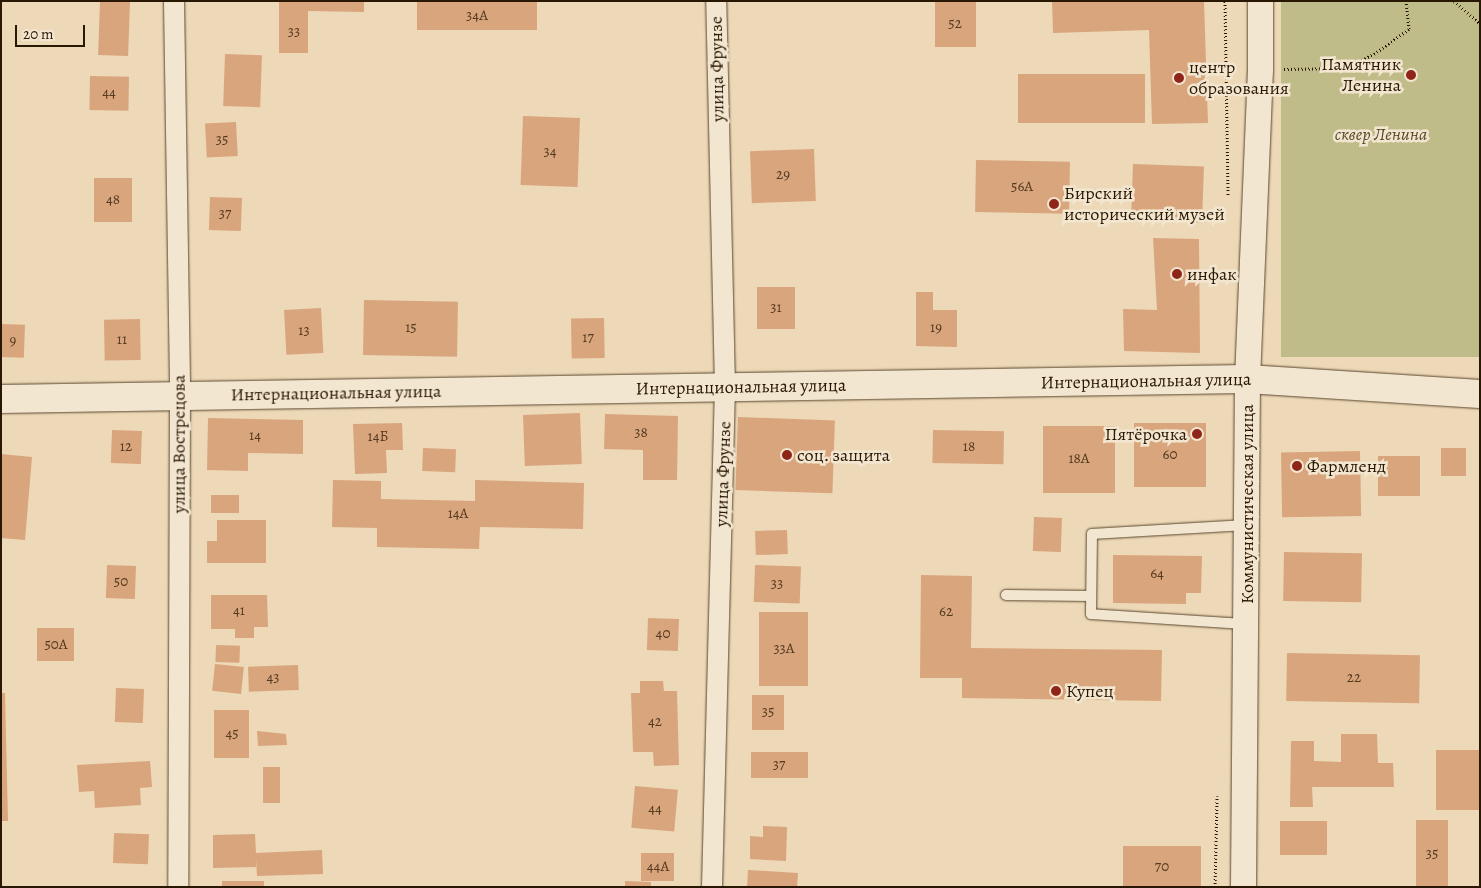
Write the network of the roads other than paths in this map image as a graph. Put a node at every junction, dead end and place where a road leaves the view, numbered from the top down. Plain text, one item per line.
1 (174, 1) edge
2 (716, 1) edge
3 (1260, 1) edge
4 (1247, 379) junction
5 (725, 387) junction
6 (1480, 394) edge
7 (180, 396) junction
8 (1, 399) edge
9 (1247, 525) junction
10 (1006, 595) dead end
11 (1091, 596) junction
12 (1247, 624) junction
13 (178, 887) edge
14 (712, 887) edge
15 (1243, 887) edge

1 - 7 street, улица Вострецова
2 - 5 street, улица Фрунзе
3 - 4 street, Коммунистическая улица
4 - 5 main road, Интернациональная улица
4 - 6 main road, Интернациональная улица
4 - 9 street, Коммунистическая улица
5 - 7 main road, Интернациональная улица
5 - 14 street, улица Фрунзе
7 - 8 main road, Интернациональная улица
7 - 13 street, улица Вострецова
9 - 11 lane
9 - 12 street, Коммунистическая улица
10 - 11 lane
11 - 12 lane
12 - 15 street, Коммунистическая улица

